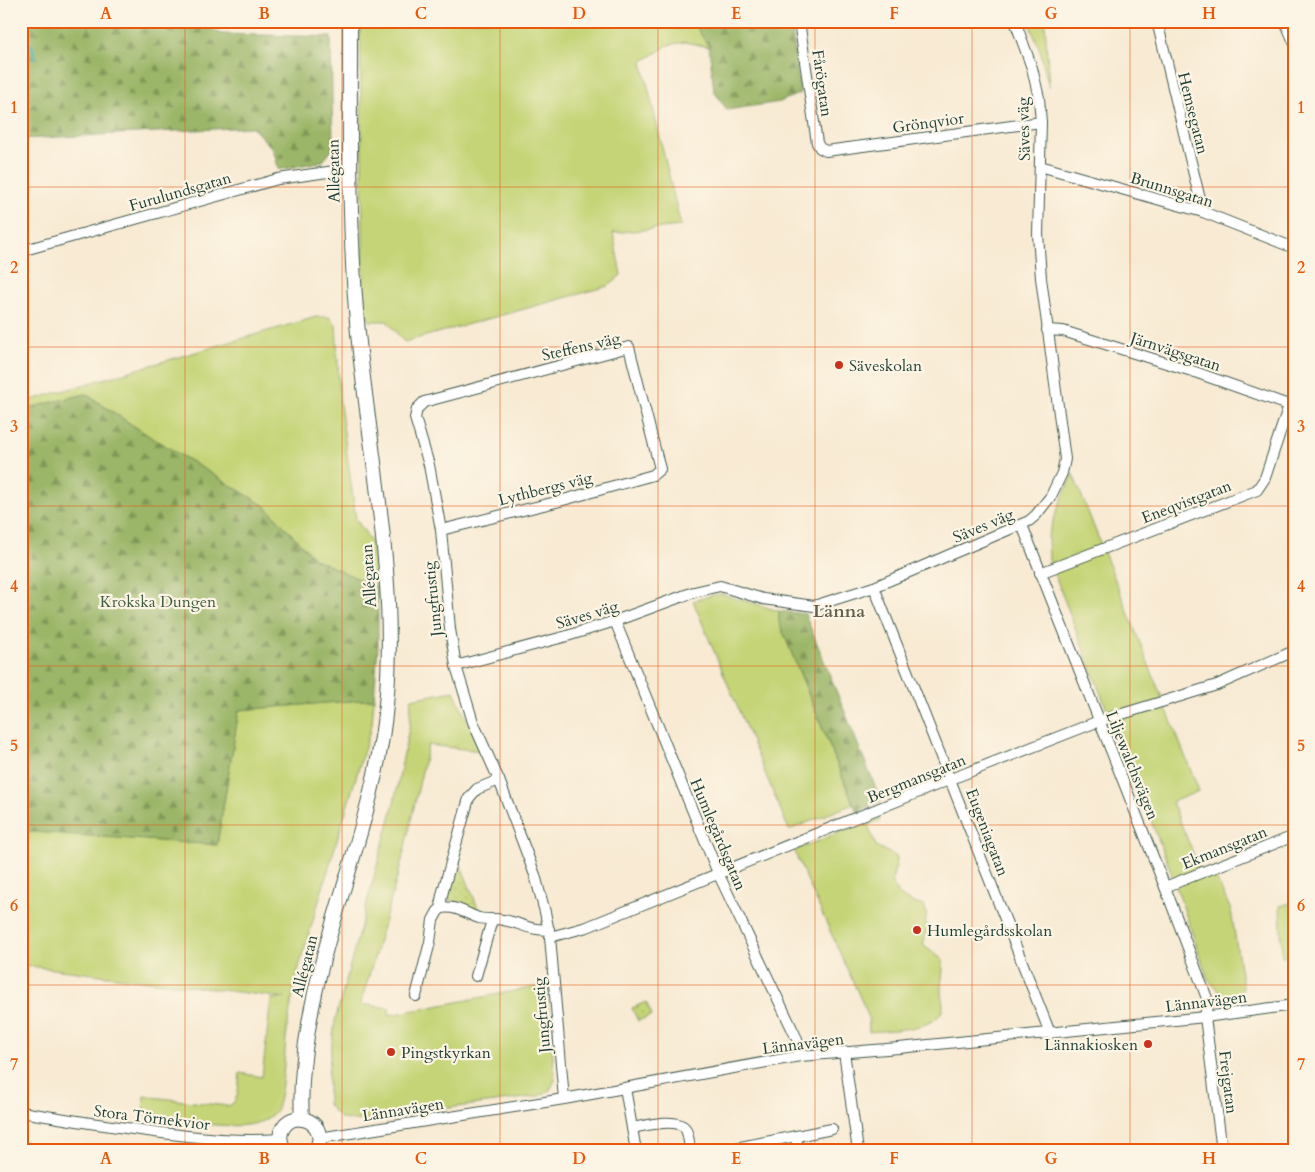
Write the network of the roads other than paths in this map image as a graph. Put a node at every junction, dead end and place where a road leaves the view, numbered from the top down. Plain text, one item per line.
1 (350, 21) edge
2 (799, 21) edge
3 (1015, 21) edge
4 (1157, 21) edge
5 (1285, 21) edge
6 (1294, 42) edge
7 (1041, 122) junction
8 (820, 148) joint
9 (1040, 166) junction
10 (349, 169) junction
11 (1203, 212) junction
12 (1294, 248) edge
13 (21, 251) edge
14 (1047, 330) junction
15 (1291, 406) edge
16 (417, 409) joint
17 (656, 473) joint
18 (1022, 525) junction
19 (441, 530) junction
20 (1040, 573) junction
21 (874, 587) junction
22 (615, 621) junction
23 (1294, 651) edge
24 (456, 666) junction
25 (1099, 721) junction
26 (951, 779) junction
27 (499, 780) junction
28 (1294, 836) edge
29 (718, 873) junction
30 (1165, 887) junction
31 (442, 908) junction
32 (492, 920) junction
33 (550, 933) junction
34 (476, 976) dead end
35 (416, 996) dead end
36 (1294, 1004) edge
37 (1205, 1017) junction
38 (1050, 1033) junction
39 (844, 1052) junction
40 (800, 1056) junction
41 (625, 1088) junction
42 (564, 1099) junction
43 (21, 1112) edge
44 (302, 1119) junction
45 (632, 1128) junction
46 (832, 1129) dead end
47 (796, 1136) junction
48 (317, 1144) edge
49 (282, 1145) edge
50 (636, 1151) edge
51 (690, 1151) edge
52 (720, 1151) edge
53 (798, 1151) edge
54 (858, 1151) edge
55 (1222, 1151) edge

1 - 10 street, Allégatan
2 - 8 street, Fårögatan
3 - 7 street, Säves väg
4 - 11 street, Hemsegatan
5 - 6 street
7 - 8 street, Grönqvior
7 - 9 street, Säves väg
9 - 11 street, Brunnsgatan
9 - 14 street, Säves väg
10 - 13 street, Furulundsgatan
10 - 44 street, Allégatan
11 - 12 street, Brunnsgatan
14 - 15 street, Järnvägsgatan
14 - 18 street, Säves väg
15 - 20 street, Eneqvistgatan
16 - 17 street, Steffens väg
16 - 19 street, Jungfrustig
17 - 19 street, Lythbergs väg
18 - 20 street, Liljewalchsvägen
18 - 21 street, Säves väg
19 - 24 street, Jungfrustig
20 - 25 street, Liljewalchsvägen
21 - 22 street, Säves väg
21 - 26 street, Eugeniagatan
22 - 24 street, Säves väg
22 - 29 street, Humlegårdsgatan
23 - 25 street, Bergmansgatan
24 - 27 street, Jungfrustig
25 - 26 street, Bergmansgatan
25 - 30 street, Liljewalchsvägen
26 - 29 street, Bergmansgatan
26 - 38 street, Eugeniagatan
27 - 31 street
27 - 33 street, Jungfrustig
28 - 30 street, Ekmansgatan
29 - 33 street, Bergmansgatan
29 - 40 street, Humlegårdsgatan
30 - 37 street, Liljewalchsvägen
31 - 32 street
31 - 35 street
32 - 33 street
32 - 34 street
33 - 42 street, Jungfrustig
36 - 37 street, Lännavägen
37 - 38 street, Lännavägen
37 - 55 street, Frejgatan
38 - 39 street, Lännavägen
39 - 40 street, Lännavägen
39 - 54 street
40 - 41 street, Lännavägen
41 - 42 street, Lännavägen
41 - 45 street
42 - 48 street, Lännavägen
43 - 49 street, Stora Törnekvior
44 - 48 street
44 - 49 street
45 - 50 street
45 - 51 street
46 - 47 street
47 - 52 street
47 - 53 street

